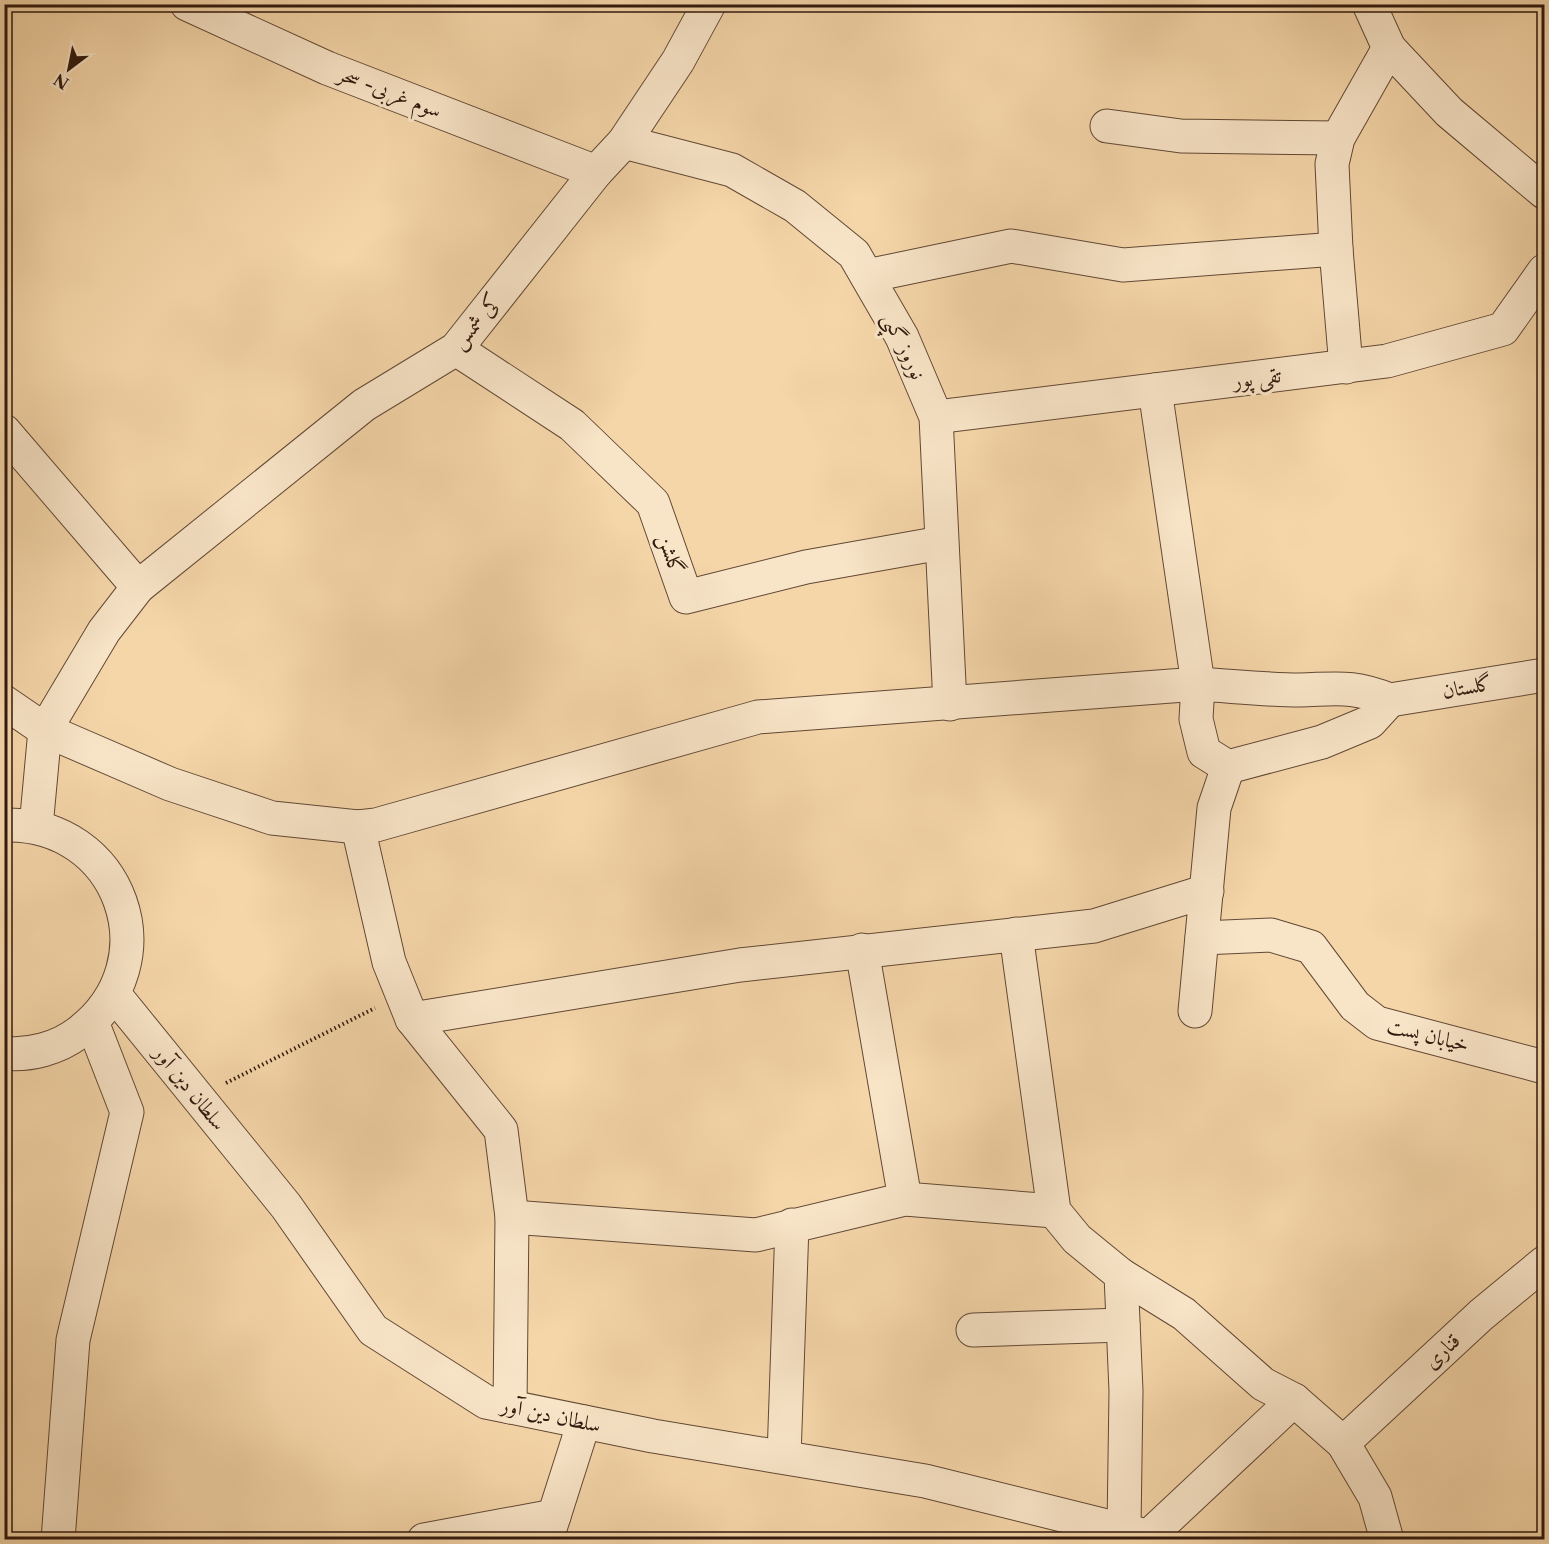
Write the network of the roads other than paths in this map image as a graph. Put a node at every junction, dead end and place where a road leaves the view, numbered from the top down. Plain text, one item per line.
1 (188, 4) edge
2 (709, 4) edge
3 (1369, 4) edge
4 (1389, 48) junction
5 (1107, 126) dead end
6 (1338, 138) junction
7 (624, 142) junction
8 (596, 172) junction
9 (1545, 192) edge
10 (1336, 249) junction
11 (1545, 271) edge
12 (867, 276) junction
13 (456, 349) junction
14 (1346, 367) junction
15 (1155, 390) junction
16 (936, 417) junction
17 (4, 431) edge
18 (941, 543) junction
19 (138, 587) junction
20 (1545, 675) edge
21 (1198, 684) junction
22 (1390, 700) junction
23 (4, 702) edge
24 (950, 704) junction
25 (45, 730) junction
26 (1228, 767) junction
27 (20, 826) edge
28 (358, 827) junction
29 (1207, 891) junction
30 (1016, 934) junction
31 (1202, 938) junction
32 (862, 950) junction
33 (114, 994) junction
34 (407, 1007) junction
35 (1195, 1011) dead end
36 (92, 1022) junction
37 (4, 1053) edge
38 (1545, 1067) edge
39 (905, 1199) junction
40 (1054, 1211) junction
41 (512, 1217) junction
42 (792, 1225) junction
43 (1545, 1263) edge
44 (1121, 1275) junction
45 (1123, 1325) junction
46 (973, 1330) dead end
47 (1294, 1400) junction
48 (510, 1407) junction
49 (584, 1422) junction
50 (1342, 1443) junction
51 (784, 1457) junction
52 (550, 1528) edge
53 (1145, 1535) edge
54 (58, 1539) edge
55 (424, 1539) edge
56 (1387, 1539) edge

1 - 8 street, سوم غربی- سحر
2 - 7 street, کی شمس
3 - 4 street
4 - 6 street
4 - 9 street
5 - 6 street
6 - 10 street
7 - 8 street, کی شمس
7 - 12 street, نوروز گپی
8 - 13 street, کی شمس
10 - 12 street
10 - 14 street
11 - 14 street, تقی پور
12 - 16 street, نوروز گپی
13 - 18 street, گلشن
13 - 19 street, کی شمس
14 - 15 street, تقی پور
15 - 16 street, تقی پور
15 - 21 street
16 - 18 street, نوروز گپی
17 - 19 street
18 - 24 street, نوروز گپی
19 - 25 street, کی شمس
20 - 22 street, گلستان
21 - 22 street
21 - 24 street
21 - 26 street
22 - 26 street
23 - 25 street
24 - 28 street
25 - 27 street
25 - 28 street
26 - 29 street
27 - 33 street
28 - 34 street
29 - 30 street
29 - 31 street
30 - 32 street
30 - 40 street
31 - 35 street
31 - 38 street, خیابان پست
32 - 34 street
32 - 39 street
33 - 36 street
33 - 48 street, سلطان دین آور
34 - 41 street
36 - 37 street
36 - 54 street
39 - 40 street
39 - 42 street
40 - 44 street
41 - 42 street
41 - 48 street
42 - 51 street
43 - 50 street, قناری
44 - 45 street
44 - 47 street
45 - 46 street
45 - 53 street
47 - 50 street
47 - 53 street
48 - 49 street, سلطان دین آور
49 - 51 street, سلطان دین آور
49 - 52 street
50 - 56 street
51 - 53 street, سلطان دین آور
52 - 55 street

